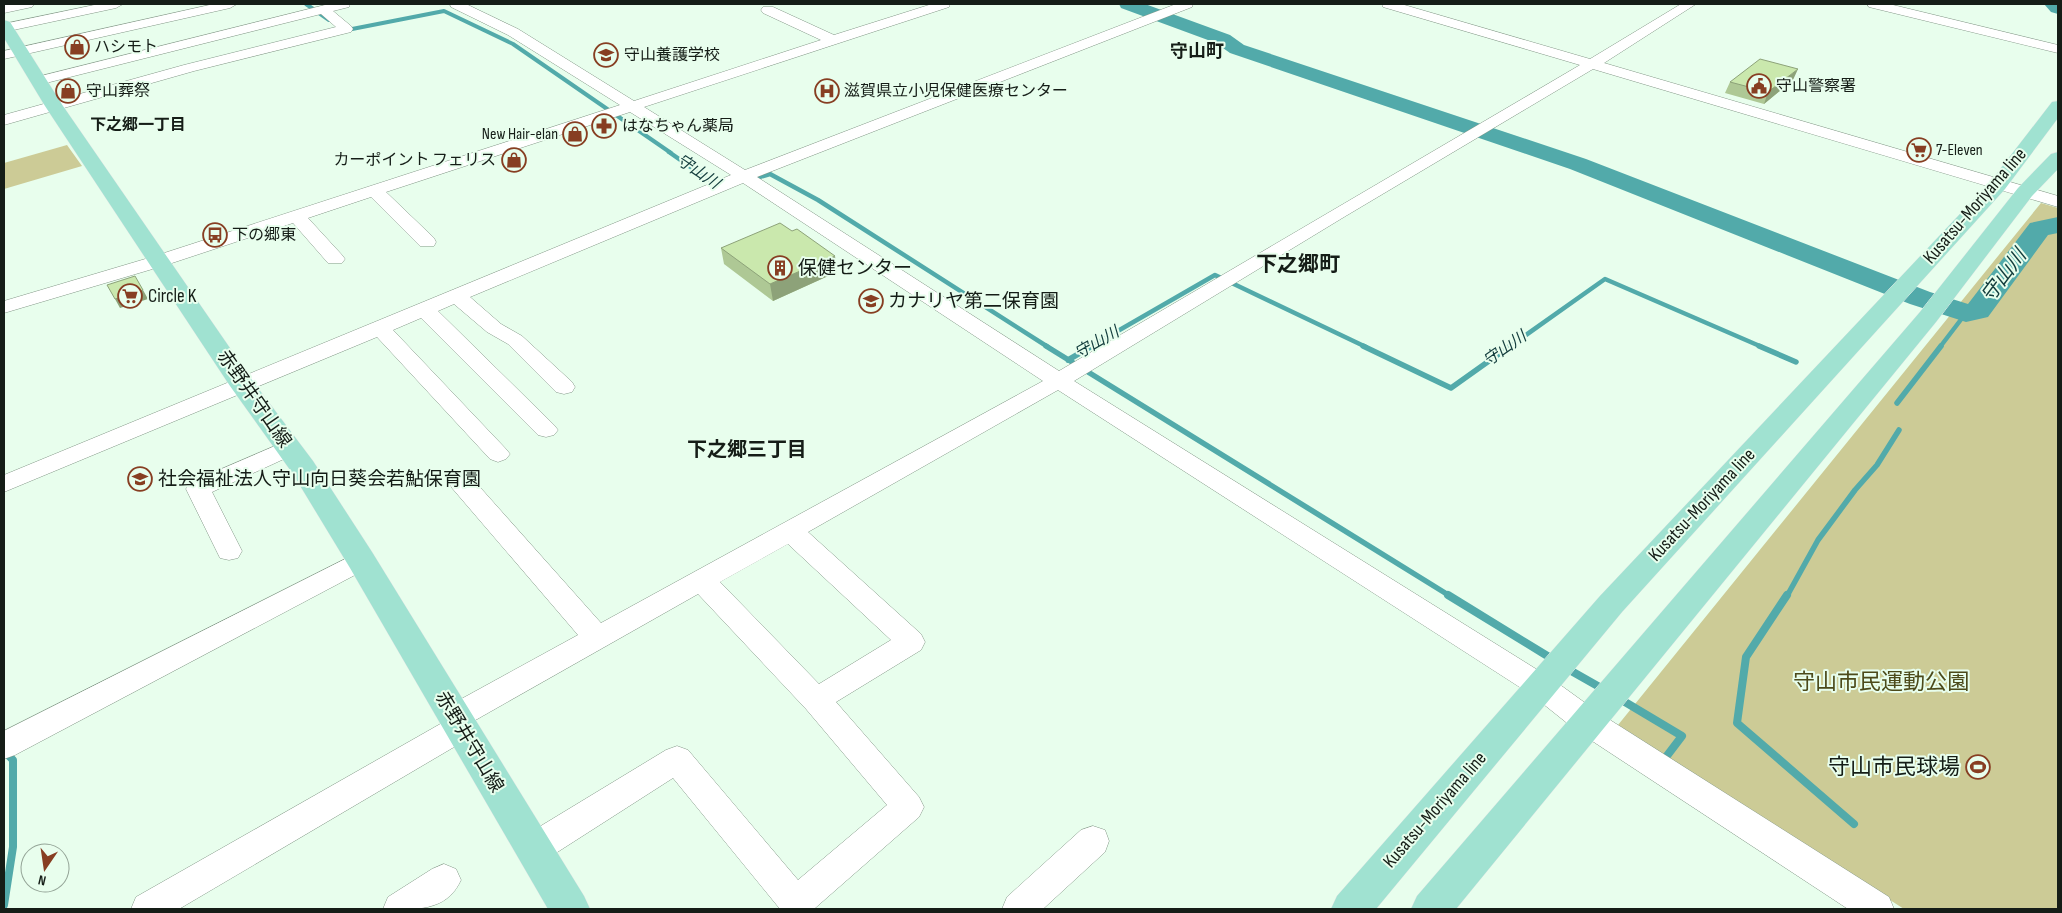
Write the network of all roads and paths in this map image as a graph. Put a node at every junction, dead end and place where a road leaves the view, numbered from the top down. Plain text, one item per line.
1 (27, 4) edge
2 (116, 4) edge
3 (228, 4) edge
4 (344, 4) edge
5 (944, 4) edge
6 (1188, 4) edge
7 (1388, 4) edge
8 (1690, 4) edge
9 (1874, 4) edge
10 (470, 7) edge
11 (323, 9) junction
12 (768, 10) dead end
13 (4, 21) edge
14 (254, 26) junction
15 (834, 40) junction
16 (187, 42) junction
17 (2058, 49) edge
18 (12, 54) edge
19 (212, 62) junction
20 (1592, 64) junction
21 (38, 81) junction
22 (54, 106) junction
23 (2058, 106) edge
24 (632, 107) junction
25 (4, 120) edge
26 (2058, 158) edge
27 (744, 176) junction
28 (2012, 188) junction
29 (374, 190) junction
30 (2058, 202) edge
31 (296, 216) junction
32 (427, 242) dead end
33 (335, 259) dead end
34 (160, 261) junction
35 (457, 296) junction
36 (4, 307) edge
37 (425, 310) junction
38 (380, 328) junction
39 (1059, 381) junction
40 (243, 386) junction
41 (564, 387) dead end
42 (546, 430) dead end
43 (289, 448) junction
44 (498, 454) dead end
45 (462, 482) dead end
46 (4, 484) edge
47 (790, 531) junction
48 (229, 551) dead end
49 (361, 560) junction
50 (701, 580) junction
51 (597, 638) junction
52 (1542, 687) junction
53 (816, 700) junction
54 (1588, 722) junction
55 (457, 723) junction
56 (8, 735) edge
57 (1093, 841) dead end
58 (533, 849) junction
59 (444, 880) dead end
60 (148, 909) edge
61 (400, 909) edge
62 (570, 909) edge
63 (1019, 909) edge
64 (1351, 909) edge
65 (1430, 909) edge
66 (1876, 909) edge

1 - 13 street
2 - 13 street
3 - 14 street
3 - 18 street
4 - 11 street
5 - 15 street
6 - 27 street
7 - 20 street
8 - 20 street
9 - 17 street
10 - 24 street
11 - 14 street
11 - 19 street
12 - 15 street
13 - 18 main road, 赤野井守山線
14 - 16 street
15 - 24 street
16 - 19 street
16 - 21 street
18 - 21 main road, 赤野井守山線
19 - 22 street
20 - 28 street
20 - 39 street
21 - 22 main road, 赤野井守山線
22 - 25 street
22 - 34 main road, 赤野井守山線
23 - 28 main road, Kusatsu-Moriyama line
24 - 27 street
24 - 29 street
26 - 28 main road, Kusatsu-Moriyama line
27 - 35 street
27 - 39 street
28 - 30 street
28 - 52 main road, Kusatsu-Moriyama line
28 - 54 main road, Kusatsu-Moriyama line
29 - 31 street
29 - 32 street
31 - 33 street
31 - 34 street
34 - 36 street
34 - 40 main road, 赤野井守山線
35 - 37 street
35 - 41 street
37 - 38 street
37 - 42 street
38 - 40 street
38 - 44 street
39 - 47 street
39 - 52 street
40 - 43 main road, 赤野井守山線
40 - 46 street
43 - 48 street
43 - 49 main road, 赤野井守山線
45 - 51 street
47 - 50 street
47 - 53 street
49 - 55 main road, 赤野井守山線
49 - 56 street
50 - 51 street
50 - 53 street
51 - 55 street
52 - 54 street
52 - 64 main road, Kusatsu-Moriyama line
53 - 58 street
54 - 65 main road, Kusatsu-Moriyama line
54 - 66 street
55 - 58 main road, 赤野井守山線
55 - 60 street
57 - 63 street
58 - 62 main road, 赤野井守山線
59 - 61 street

